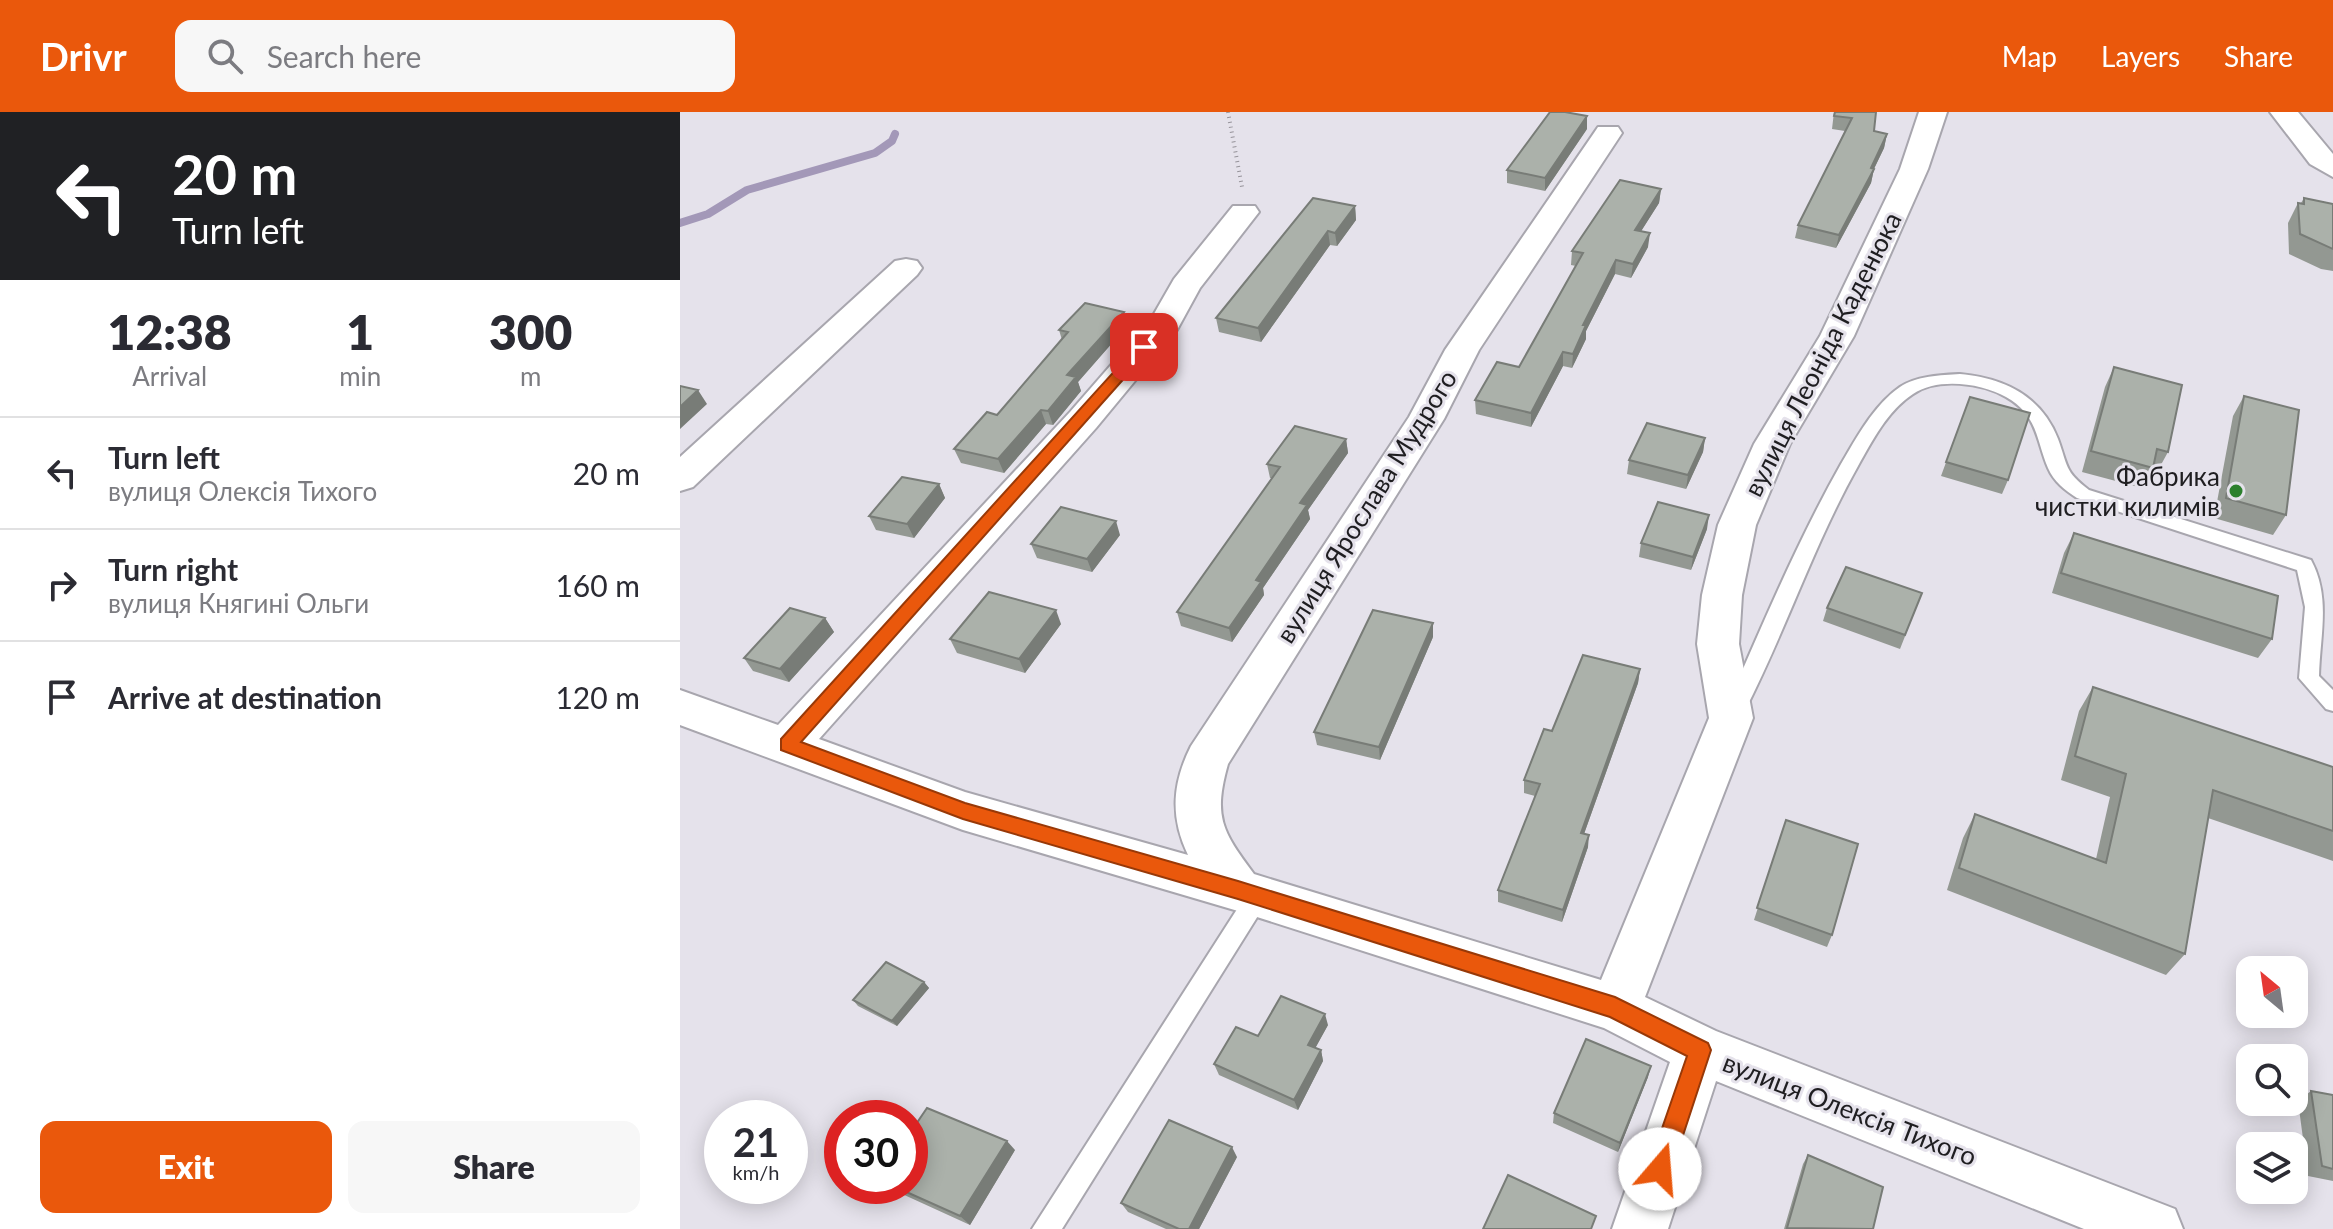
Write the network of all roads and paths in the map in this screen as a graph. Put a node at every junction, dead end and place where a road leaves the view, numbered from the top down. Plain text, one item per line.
1 (1228, 112) edge
2 (1933, 112) edge
3 (2284, 112) edge
4 (1608, 133) dead end
5 (2333, 168) edge
6 (1244, 212) joint
7 (906, 268) dead end
8 (680, 478) edge
9 (2333, 703) edge
10 (680, 707) edge
11 (1731, 718) junction
12 (787, 745) junction
13 (1248, 893) junction
14 (1615, 1008) junction
15 (1700, 1050) junction
16 (1046, 1229) edge
17 (1640, 1229) edge
18 (2155, 1229) edge

1 - 6 path
2 - 11 street, вулиця Леоніда Каденюка
3 - 5 street
4 - 13 street, вулиця Ярослава Мудрого
6 - 12 street
7 - 8 street
9 - 11 lane
10 - 12 street, вулиця Олексія Тихого
11 - 14 street
12 - 13 street, вулиця Олексія Тихого
13 - 14 street, вулиця Олексія Тихого
13 - 16 lane
14 - 15 street, вулиця Олексія Тихого
15 - 17 street
15 - 18 street, вулиця Олексія Тихого

